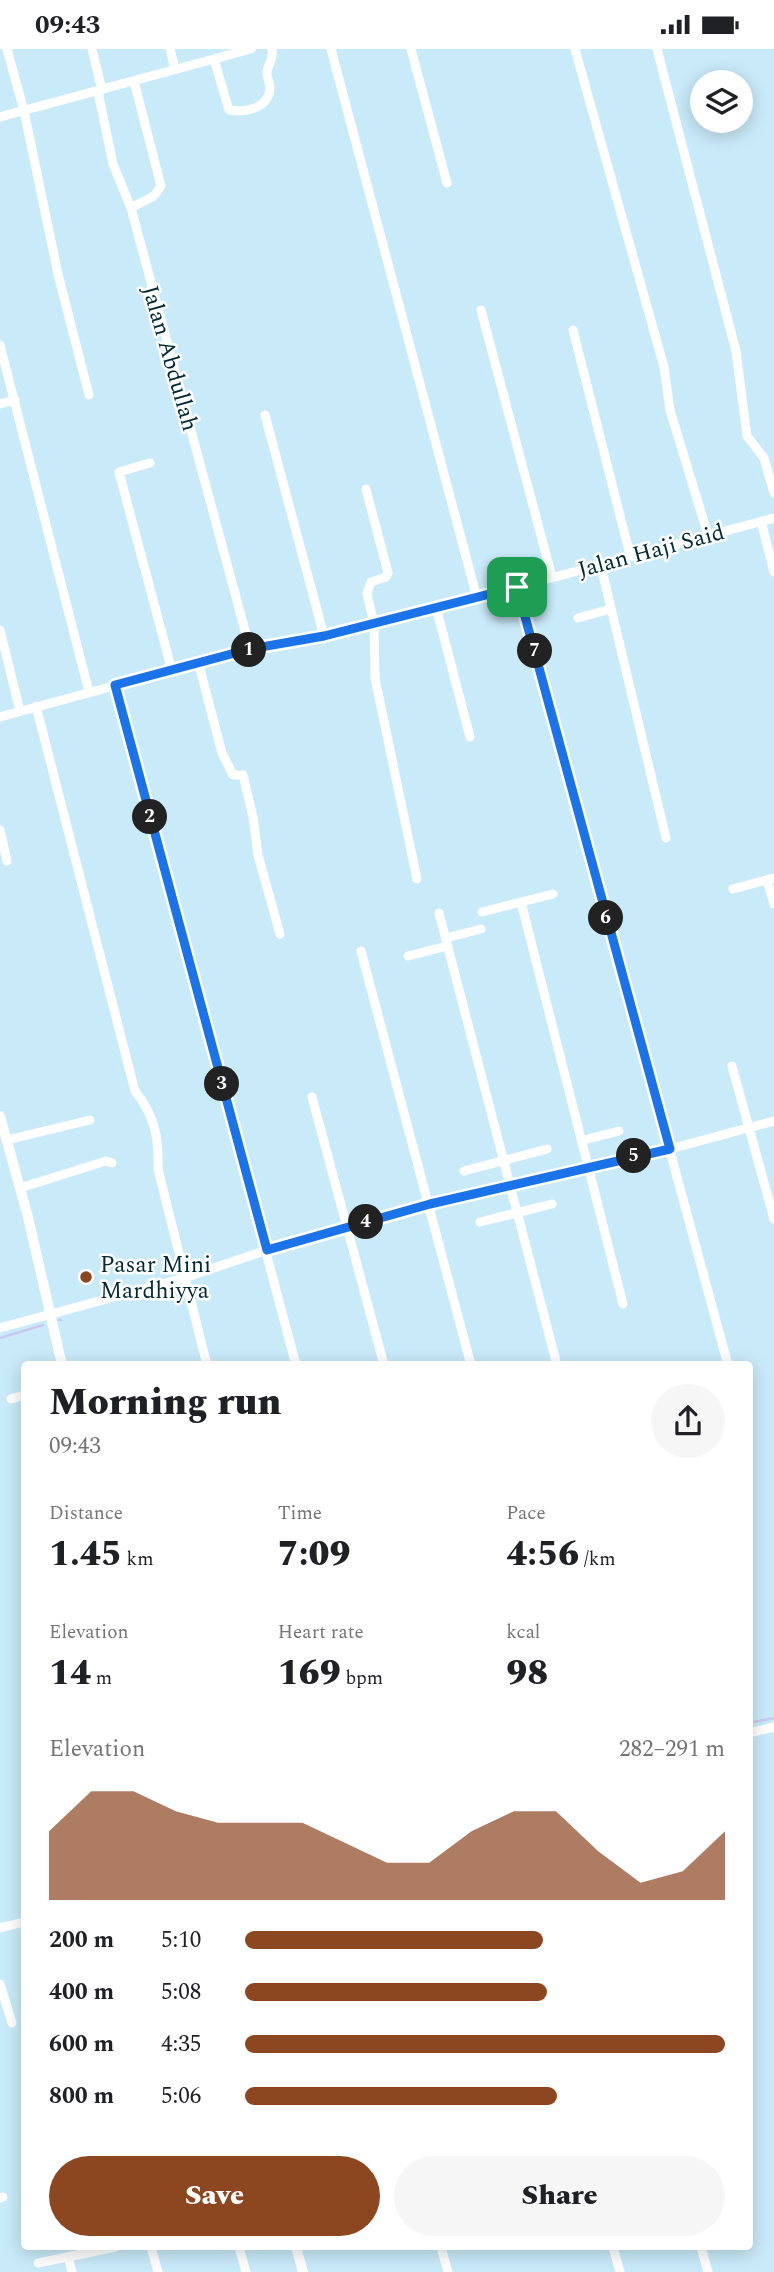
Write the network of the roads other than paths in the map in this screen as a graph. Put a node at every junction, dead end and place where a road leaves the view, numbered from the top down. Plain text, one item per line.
1 (7, 49) edge
2 (92, 49) edge
3 (170, 49) edge
4 (251, 49) edge
5 (272, 49) edge
6 (331, 49) edge
7 (411, 49) edge
8 (576, 49) edge
9 (657, 49) edge
10 (231, 52) edge
11 (214, 59) junction
12 (175, 69) junction
13 (134, 81) junction
14 (100, 91) junction
15 (24, 111) junction
16 (0, 117) edge
17 (447, 183) dead end
18 (131, 208) junction
19 (481, 310) dead end
20 (573, 330) dead end
21 (0, 345) edge
22 (89, 395) dead end
23 (15, 400) junction
24 (0, 404) edge
25 (265, 415) dead end
26 (769, 457) edge
27 (150, 463) dead end
28 (366, 489) dead end
29 (774, 493) edge
30 (774, 517) edge
31 (761, 521) junction
32 (708, 535) junction
33 (630, 555) junction
34 (600, 562) junction
35 (774, 572) edge
36 (552, 576) junction
37 (517, 587) junction
38 (477, 598) junction
39 (436, 607) junction
40 (611, 609) junction
41 (578, 618) dead end
42 (374, 623) junction
43 (0, 630) edge
44 (324, 636) junction
45 (250, 649) junction
46 (198, 665) junction
47 (172, 671) junction
48 (115, 685) junction
49 (89, 692) junction
50 (36, 706) junction
51 (20, 711) junction
52 (0, 717) edge
53 (470, 737) dead end
54 (0, 830) edge
55 (666, 838) dead end
56 (8, 861) dead end
57 (417, 879) dead end
58 (771, 879) edge
59 (733, 889) dead end
60 (553, 894) dead end
61 (521, 902) junction
62 (774, 904) edge
63 (439, 912) dead end
64 (482, 912) dead end
65 (481, 929) dead end
66 (279, 933) dead end
67 (447, 942) junction
68 (361, 951) dead end
69 (408, 956) dead end
70 (732, 1066) dead end
71 (312, 1097) dead end
72 (0, 1116) edge
73 (90, 1120) dead end
74 (774, 1121) edge
75 (748, 1128) junction
76 (619, 1131) dead end
77 (6, 1140) junction
78 (584, 1140) junction
79 (547, 1149) dead end
80 (670, 1149) junction
81 (504, 1161) junction
82 (112, 1163) dead end
83 (590, 1166) junction
84 (464, 1171) dead end
85 (510, 1185) junction
86 (20, 1188) junction
87 (430, 1204) junction
88 (552, 1204) dead end
89 (517, 1212) junction
90 (774, 1219) edge
91 (480, 1222) dead end
92 (348, 1227) junction
93 (267, 1250) junction
94 (184, 1278) junction
95 (623, 1304) dead end
96 (49, 1314) junction
97 (0, 1328) edge
98 (61, 1361) edge
99 (206, 1361) edge
100 (295, 1361) edge
101 (383, 1361) edge
102 (470, 1361) edge
103 (556, 1361) edge
104 (727, 1361) edge
105 (21, 1396) edge
106 (11, 1399) dead end
107 (774, 1727) edge
108 (753, 1732) edge
109 (21, 1923) edge
110 (0, 1928) edge
111 (0, 1984) edge
112 (12, 2023) dead end
113 (102, 2250) edge
114 (152, 2250) edge
115 (240, 2250) edge
116 (297, 2250) edge
117 (442, 2250) edge
118 (614, 2250) edge
119 (702, 2250) edge
120 (68, 2257) junction
121 (38, 2263) dead end
122 (72, 2272) edge
123 (158, 2272) edge
124 (246, 2272) edge
125 (303, 2272) edge
126 (448, 2272) edge
127 (620, 2272) edge
128 (708, 2272) edge

1 - 15 street
2 - 14 street, Jalan Abdullah
3 - 12 street
4 - 10 street
5 - 11 street
6 - 38 street
7 - 17 street
8 - 32 street
9 - 26 street
10 - 11 street
11 - 12 street
12 - 13 street
13 - 14 street
13 - 18 street
14 - 15 street
14 - 18 street, Jalan Abdullah
15 - 16 street
15 - 22 street
18 - 45 street, Jalan Abdullah
19 - 36 street
20 - 33 street
21 - 23 street
23 - 24 street
23 - 49 street
25 - 44 street
26 - 29 street
27 - 47 street
28 - 42 street
30 - 31 street, Jalan Haji Said
31 - 32 street, Jalan Haji Said
31 - 35 street
32 - 33 street, Jalan Haji Said
33 - 34 street, Jalan Haji Said
34 - 36 street, Jalan Haji Said
34 - 40 street
36 - 37 street, Jalan Haji Said
37 - 38 street, Jalan Haji Said
37 - 80 street
38 - 39 street, Jalan Haji Said
39 - 42 street, Jalan Haji Said
39 - 53 street
40 - 41 street
40 - 55 street
42 - 44 street, Jalan Haji Said
42 - 57 street
43 - 51 street
44 - 45 street, Jalan Haji Said
45 - 46 street, Jalan Haji Said
46 - 47 street, Jalan Haji Said
46 - 66 street
47 - 48 street, Jalan Haji Said
48 - 49 street, Jalan Haji Said
48 - 93 street
49 - 50 street, Jalan Haji Said
50 - 51 street, Jalan Haji Said
50 - 94 street
51 - 52 street, Jalan Haji Said
54 - 56 street
58 - 59 street
58 - 62 street
60 - 61 street
61 - 64 street
61 - 78 street
63 - 67 street
65 - 67 street
67 - 69 street
67 - 81 street
68 - 87 street
70 - 75 street
71 - 92 street
72 - 77 street
73 - 77 street
74 - 75 street
75 - 80 street
75 - 90 street
76 - 78 street
77 - 86 street
78 - 83 street
79 - 81 street
80 - 83 street
80 - 104 street
81 - 84 street
81 - 85 street
82 - 86 street
83 - 85 street
83 - 95 street
85 - 87 street
85 - 89 street
86 - 96 street
87 - 92 street
87 - 102 street
88 - 89 street
89 - 91 street
89 - 103 street
92 - 93 street
92 - 101 street
93 - 94 street
93 - 100 street
94 - 96 street
94 - 99 street
96 - 97 street
96 - 98 street
105 - 106 street
107 - 108 street
109 - 110 street
111 - 112 street
113 - 120 street
114 - 123 street
115 - 124 street
116 - 125 street
117 - 126 street
118 - 127 street
119 - 128 street
120 - 121 street
120 - 122 street

